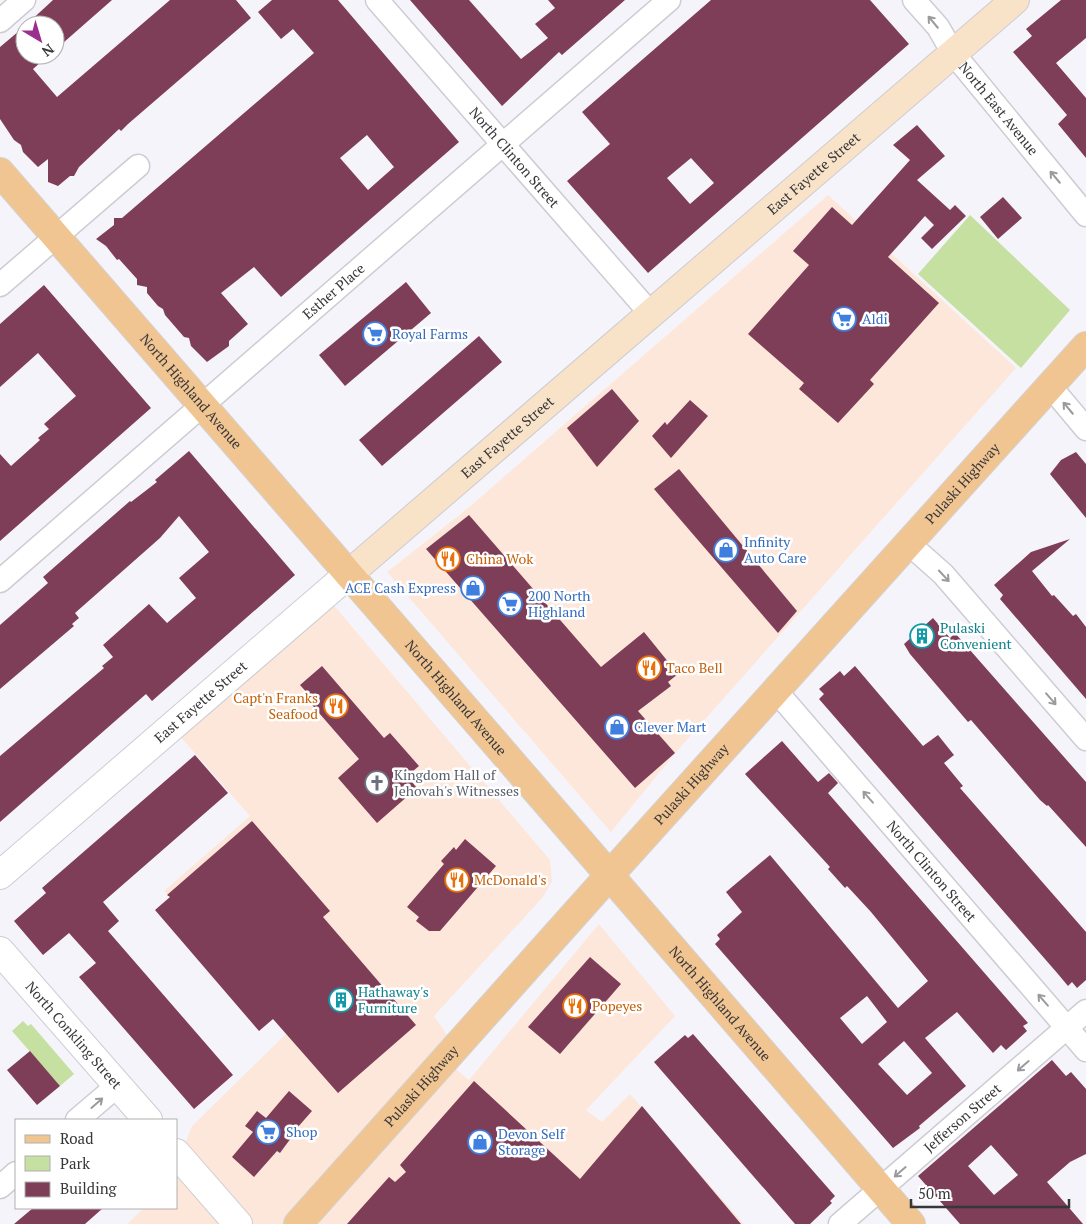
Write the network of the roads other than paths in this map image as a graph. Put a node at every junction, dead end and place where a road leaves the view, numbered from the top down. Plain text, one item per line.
1 (24, 0) edge
2 (377, 0) edge
3 (669, 0) edge
4 (914, 0) edge
5 (1015, 0) edge
6 (0, 21) edge
7 (953, 54) junction
8 (502, 144) junction
9 (138, 166) dead end
10 (0, 172) edge
11 (1086, 215) edge
12 (57, 237) junction
13 (0, 285) edge
14 (651, 314) junction
15 (1086, 346) edge
16 (1050, 386) junction
17 (201, 405) junction
18 (1086, 429) edge
19 (908, 543) junction
20 (350, 573) junction
21 (0, 581) edge
22 (776, 691) junction
23 (1086, 739) edge
24 (0, 876) edge
25 (608, 876) junction
26 (0, 951) edge
27 (1086, 1011) edge
28 (1067, 1028) junction
29 (1086, 1050) edge
30 (117, 1086) junction
31 (78, 1119) edge
32 (147, 1119) edge
33 (178, 1155) edge
34 (15, 1174) edge
35 (0, 1187) edge
36 (880, 1189) junction
37 (238, 1224) edge
38 (298, 1224) edge
39 (840, 1224) edge
40 (911, 1224) edge

1 - 6 street
2 - 8 street, North Clinton Street
3 - 8 street, Esther Place
7 -> 4 street, North East Avenue
5 - 7 main road, East Fayette Street
11 -> 7 street, North East Avenue
7 - 14 main road, East Fayette Street
8 - 14 street, North Clinton Street
8 - 17 street, Esther Place
9 - 12 street
10 - 12 main road, North Highland Avenue
12 - 13 street
12 - 17 main road, North Highland Avenue
14 - 20 main road, East Fayette Street
15 - 16 main road, Pulaski Highway
18 -> 16 street
16 - 19 main road, Pulaski Highway
17 - 20 main road, North Highland Avenue
17 - 21 street, Esther Place
19 - 22 main road, Pulaski Highway
19 -> 23 street
20 - 24 street, East Fayette Street
20 - 25 main road, North Highland Avenue
22 - 25 main road, Pulaski Highway
28 -> 22 street, North Clinton Street
25 - 36 main road, North Highland Avenue
25 - 38 main road, Pulaski Highway
26 - 30 street, North Conkling Street
27 - 28 street, Jefferson Street
28 - 29 street, North Clinton Street
28 -> 36 street, Jefferson Street
31 -> 30 street
30 - 32 street, North Conkling Street
33 - 37 street
34 - 35 street
36 - 39 street, Jefferson Street
36 - 40 main road, North Highland Avenue

